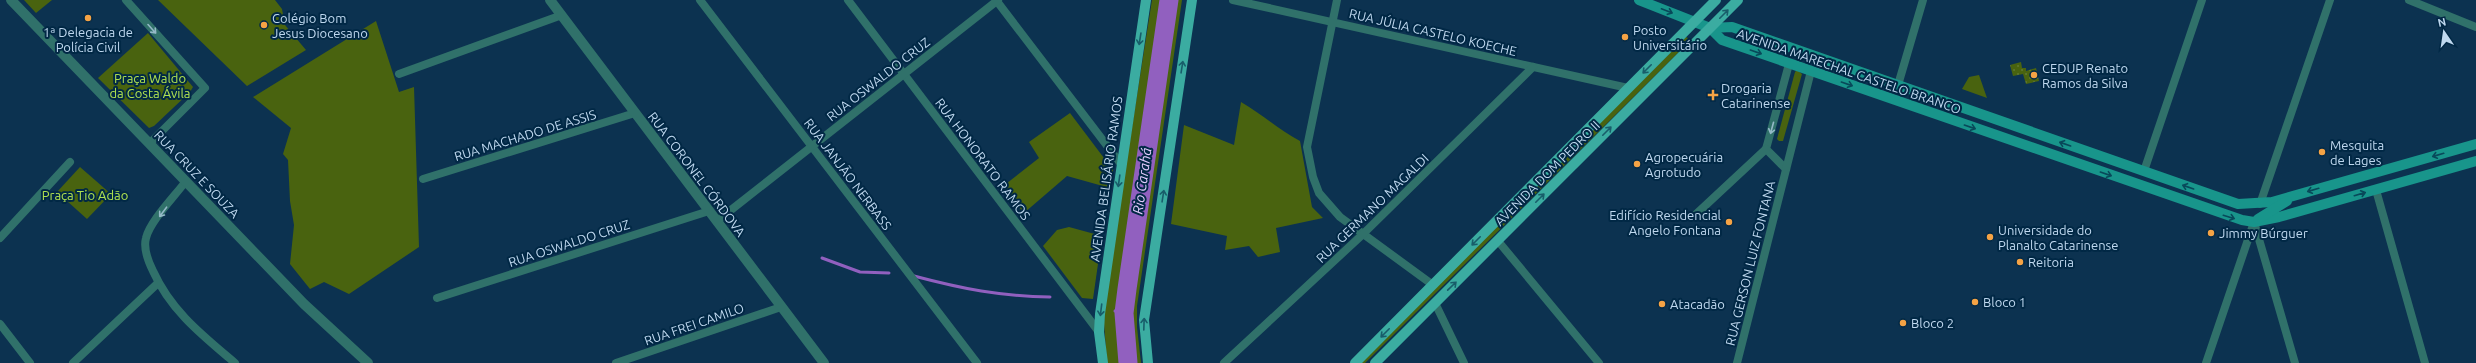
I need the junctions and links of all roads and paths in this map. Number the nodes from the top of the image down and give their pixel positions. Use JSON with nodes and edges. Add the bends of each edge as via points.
{"nodes":[{"id":1,"x":11,"y":0,"type":"edge"},
{"id":2,"x":126,"y":0,"type":"edge"},
{"id":3,"x":550,"y":0,"type":"edge"},
{"id":4,"x":700,"y":0,"type":"edge"},
{"id":5,"x":848,"y":0,"type":"edge"},
{"id":6,"x":997,"y":0,"type":"edge"},
{"id":7,"x":1146,"y":0,"type":"edge"},
{"id":8,"x":1192,"y":0,"type":"edge"},
{"id":9,"x":1233,"y":0,"type":"edge"},
{"id":10,"x":1337,"y":0,"type":"edge"},
{"id":11,"x":1639,"y":0,"type":"edge"},
{"id":12,"x":1716,"y":0,"type":"edge"},
{"id":13,"x":1738,"y":0,"type":"edge"},
{"id":14,"x":1923,"y":0,"type":"edge"},
{"id":15,"x":2202,"y":0,"type":"edge"},
{"id":16,"x":2330,"y":0,"type":"edge"},
{"id":17,"x":2409,"y":0,"type":"edge"},
{"id":18,"x":562,"y":16,"type":"junction"},
{"id":19,"x":1332,"y":22,"type":"junction"},
{"id":20,"x":1694,"y":22,"type":"junction"},
{"id":21,"x":2476,"y":27,"type":"edge"},
{"id":22,"x":1710,"y":28,"type":"junction"},
{"id":23,"x":1808,"y":54,"type":"junction"},
{"id":24,"x":1789,"y":64,"type":"junction"},
{"id":25,"x":1533,"y":67,"type":"junction"},
{"id":26,"x":1810,"y":71,"type":"junction"},
{"id":27,"x":399,"y":74,"type":"dead end"},
{"id":28,"x":904,"y":74,"type":"junction"},
{"id":29,"x":1898,"y":85,"type":"junction"},
{"id":30,"x":1628,"y":88,"type":"junction"},
{"id":31,"x":635,"y":113,"type":"junction"},
{"id":32,"x":150,"y":143,"type":"junction"},
{"id":33,"x":2476,"y":144,"type":"edge"},
{"id":34,"x":812,"y":146,"type":"junction"},
{"id":35,"x":1766,"y":149,"type":"junction"},
{"id":36,"x":2476,"y":161,"type":"edge"},
{"id":37,"x":70,"y":162,"type":"dead end"},
{"id":38,"x":1121,"y":164,"type":"junction"},
{"id":39,"x":1786,"y":169,"type":"junction"},
{"id":40,"x":2144,"y":171,"type":"junction"},
{"id":41,"x":423,"y":179,"type":"dead end"},
{"id":42,"x":186,"y":181,"type":"junction"},
{"id":43,"x":2376,"y":190,"type":"junction"},
{"id":44,"x":2298,"y":195,"type":"junction"},
{"id":45,"x":2260,"y":204,"type":"junction"},
{"id":46,"x":709,"y":211,"type":"junction"},
{"id":47,"x":1692,"y":217,"type":"dead end"},
{"id":48,"x":717,"y":221,"type":"junction"},
{"id":49,"x":2254,"y":222,"type":"junction"},
{"id":50,"x":1362,"y":235,"type":"junction"},
{"id":51,"x":0,"y":238,"type":"edge"},
{"id":52,"x":1498,"y":241,"type":"junction"},
{"id":53,"x":158,"y":283,"type":"junction"},
{"id":54,"x":1432,"y":285,"type":"junction"},
{"id":55,"x":437,"y":298,"type":"dead end"},
{"id":56,"x":1435,"y":303,"type":"junction"},
{"id":57,"x":781,"y":307,"type":"junction"},
{"id":58,"x":0,"y":324,"type":"edge"},
{"id":59,"x":1099,"y":332,"type":"junction"},
{"id":60,"x":30,"y":363,"type":"edge"},
{"id":61,"x":73,"y":363,"type":"edge"},
{"id":62,"x":235,"y":363,"type":"edge"},
{"id":63,"x":368,"y":363,"type":"edge"},
{"id":64,"x":616,"y":363,"type":"edge"},
{"id":65,"x":824,"y":363,"type":"edge"},
{"id":66,"x":977,"y":363,"type":"edge"},
{"id":67,"x":1103,"y":363,"type":"edge"},
{"id":68,"x":1148,"y":363,"type":"edge"},
{"id":69,"x":1224,"y":363,"type":"edge"},
{"id":70,"x":1355,"y":363,"type":"edge"},
{"id":71,"x":1375,"y":363,"type":"edge"},
{"id":72,"x":1464,"y":363,"type":"edge"},
{"id":73,"x":1599,"y":363,"type":"edge"},
{"id":74,"x":1737,"y":363,"type":"edge"},
{"id":75,"x":2206,"y":363,"type":"edge"},
{"id":76,"x":2295,"y":363,"type":"edge"},
{"id":77,"x":2425,"y":363,"type":"edge"}],
"edges":[{"from":1,"to":32,"type":"street","name":"RUA CRUZ E SOUZA"},
{"from":2,"to":32,"type":"street","one_way":true,"via":[[205,88]]},
{"from":3,"to":18,"type":"street","name":"RUA CORONEL CÓRDOVA"},
{"from":4,"to":34,"type":"street","name":"RUA JANJÃO NERBASS"},
{"from":5,"to":28,"type":"street","name":"RUA HONORATO RAMOS"},
{"from":6,"to":28,"type":"street","name":"RUA OSWALDO CRUZ"},
{"from":6,"to":38,"type":"street"},
{"from":7,"to":38,"type":"main road","name":"AVENIDA BELISÁRIO RAMOS","one_way":true},
{"from":68,"to":8,"type":"main road","one_way":true,"via":[[1144,320]]},
{"from":9,"to":19,"type":"street","name":"RUA JÚLIA CASTELO KOECHE"},
{"from":10,"to":19,"type":"street"},
{"from":11,"to":20,"type":"main road","one_way":true},
{"from":12,"to":20,"type":"main road","name":"AVENIDA DOM PEDRO II"},
{"from":22,"to":13,"type":"main road","name":"AVENIDA DOM PEDRO II","one_way":true},
{"from":14,"to":29,"type":"street"},
{"from":15,"to":40,"type":"street"},
{"from":16,"to":45,"type":"street"},
{"from":17,"to":21,"type":"street"},
{"from":18,"to":27,"type":"street"},
{"from":18,"to":31,"type":"street","name":"RUA CORONEL CÓRDOVA"},
{"from":19,"to":25,"type":"street","name":"RUA JÚLIA CASTELO KOECHE"},
{"from":19,"to":50,"type":"street","via":[[1309,134],[1308,161],[1319,193],[1328,206]]},
{"from":20,"to":22,"type":"main road"},
{"from":20,"to":30,"type":"main road","name":"AVENIDA DOM PEDRO II","one_way":true},
{"from":22,"to":23,"type":"main road","name":"AVENIDA MARECHAL CASTELO BRANCO","via":[[1732,27]]},
{"from":22,"to":24,"type":"main road","name":"AVENIDA MARECHAL CASTELO BRANCO","one_way":true,"via":[[1722,40]]},
{"from":52,"to":22,"type":"main road","name":"AVENIDA DOM PEDRO II","one_way":true},
{"from":23,"to":24,"type":"main road"},
{"from":23,"to":26,"type":"main road"},
{"from":23,"to":29,"type":"main road","name":"AVENIDA MARECHAL CASTELO BRANCO"},
{"from":24,"to":26,"type":"main road","name":"AVENIDA MARECHAL CASTELO BRANCO"},
{"from":24,"to":35,"type":"street","one_way":true},
{"from":25,"to":30,"type":"street","name":"RUA JÚLIA CASTELO KOECHE"},
{"from":25,"to":50,"type":"street","name":"RUA GERMANO MAGALDI"},
{"from":26,"to":39,"type":"street","name":"RUA GERSON LUIZ FONTANA"},
{"from":26,"to":49,"type":"main road","name":"AVENIDA MARECHAL CASTELO BRANCO","one_way":true,"via":[[2230,218]]},
{"from":28,"to":34,"type":"street","name":"RUA OSWALDO CRUZ"},
{"from":28,"to":59,"type":"street","name":"RUA HONORATO RAMOS"},
{"from":40,"to":29,"type":"main road","name":"AVENIDA MARECHAL CASTELO BRANCO","one_way":true},
{"from":30,"to":54,"type":"main road","name":"AVENIDA DOM PEDRO II","one_way":true},
{"from":31,"to":41,"type":"street","name":"RUA MACHADO DE ASSIS"},
{"from":31,"to":46,"type":"street","name":"RUA CORONEL CÓRDOVA"},
{"from":32,"to":42,"type":"street","name":"RUA CRUZ E SOUZA"},
{"from":33,"to":44,"type":"main road","name":"AVENIDA MARECHAL CASTELO BRANCO","one_way":true},
{"from":34,"to":48,"type":"street","name":"RUA OSWALDO CRUZ"},
{"from":34,"to":66,"type":"street","name":"RUA JANJÃO NERBASS"},
{"from":35,"to":39,"type":"street","name":"RUA GERSON LUIZ FONTANA"},
{"from":35,"to":47,"type":"street"},
{"from":36,"to":43,"type":"main road","name":"AVENIDA MARECHAL CASTELO BRANCO"},
{"from":37,"to":51,"type":"street"},
{"from":38,"to":59,"type":"main road","name":"AVENIDA BELISÁRIO RAMOS","one_way":true},
{"from":39,"to":74,"type":"street","name":"RUA GERSON LUIZ FONTANA"},
{"from":45,"to":40,"type":"main road","name":"AVENIDA MARECHAL CASTELO BRANCO","one_way":true,"via":[[2238,204]]},
{"from":42,"to":53,"type":"street","one_way":true,"via":[[150,228],[146,238],[145,249]]},
{"from":42,"to":63,"type":"street","name":"RUA CRUZ E SOUZA","via":[[304,304]]},
{"from":49,"to":43,"type":"main road","name":"AVENIDA MARECHAL CASTELO BRANCO","one_way":true},
{"from":43,"to":77,"type":"street"},
{"from":44,"to":45,"type":"main road","name":"AVENIDA MARECHAL CASTELO BRANCO"},
{"from":44,"to":49,"type":"main road"},
{"from":46,"to":48,"type":"street","name":"RUA CORONEL CÓRDOVA"},
{"from":46,"to":55,"type":"street","name":"RUA OSWALDO CRUZ"},
{"from":48,"to":57,"type":"street","name":"RUA CORONEL CÓRDOVA"},
{"from":49,"to":75,"type":"street"},
{"from":49,"to":76,"type":"street"},
{"from":50,"to":54,"type":"street"},
{"from":50,"to":69,"type":"street","name":"RUA GERMANO MAGALDI"},
{"from":56,"to":52,"type":"main road","name":"AVENIDA DOM PEDRO II","one_way":true},
{"from":52,"to":73,"type":"street"},
{"from":53,"to":61,"type":"street"},
{"from":53,"to":62,"type":"street","via":[[183,317]]},
{"from":54,"to":70,"type":"main road","name":"AVENIDA DOM PEDRO II","one_way":true},
{"from":56,"to":71,"type":"main road","name":"AVENIDA DOM PEDRO II"},
{"from":56,"to":72,"type":"street"},
{"from":57,"to":64,"type":"street","name":"RUA FREI CAMILO"},
{"from":57,"to":65,"type":"street","name":"RUA CORONEL CÓRDOVA"},
{"from":58,"to":60,"type":"street"},
{"from":59,"to":67,"type":"main road","name":"AVENIDA BELISÁRIO RAMOS"}]}
